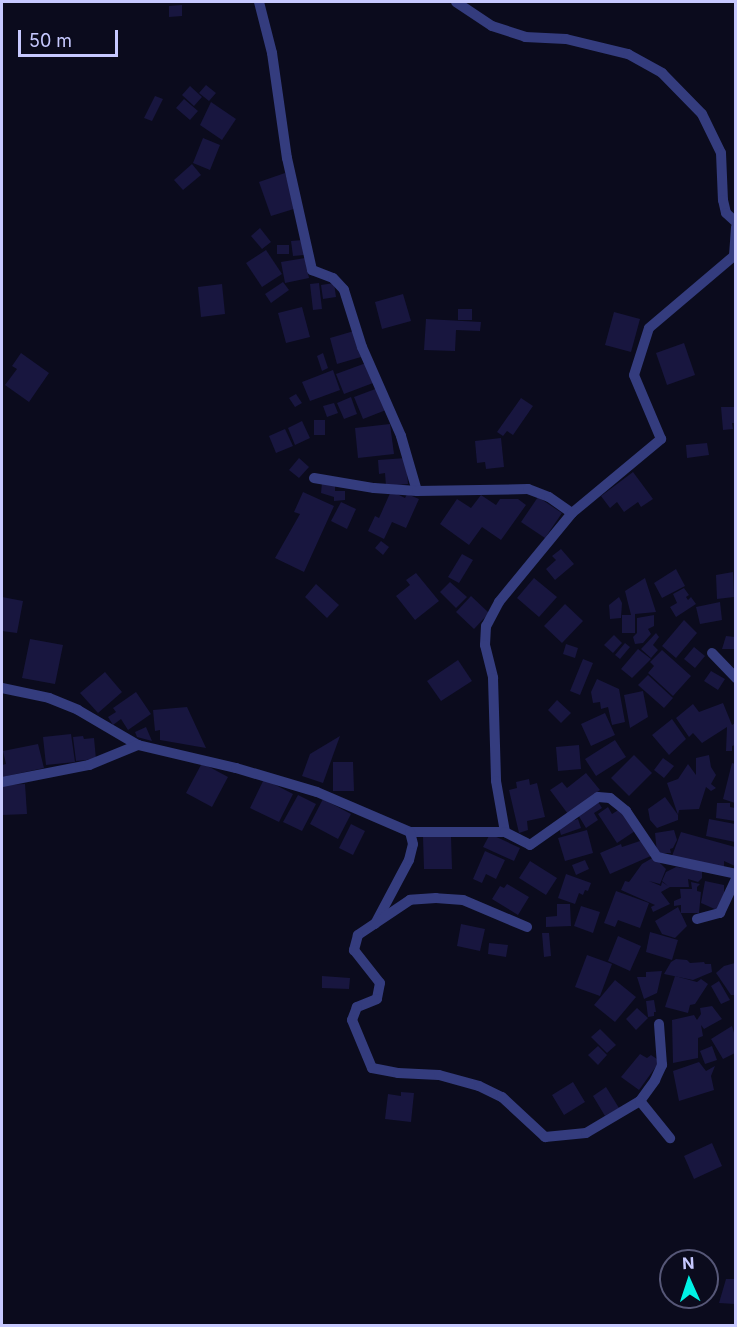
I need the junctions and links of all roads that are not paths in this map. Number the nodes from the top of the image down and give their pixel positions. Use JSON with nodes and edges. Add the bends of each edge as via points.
{"nodes":[{"id":1,"x":259,"y":2,"type":"edge"},
{"id":2,"x":456,"y":2,"type":"edge"},
{"id":3,"x":735,"y":222,"type":"edge"},
{"id":4,"x":735,"y":228,"type":"edge"},
{"id":5,"x":314,"y":478,"type":"dead end"},
{"id":6,"x":417,"y":491,"type":"junction"},
{"id":7,"x":572,"y":513,"type":"junction"},
{"id":8,"x":712,"y":653,"type":"dead end"},
{"id":9,"x":735,"y":678,"type":"edge"},
{"id":10,"x":2,"y":688,"type":"edge"},
{"id":11,"x":138,"y":745,"type":"junction"},
{"id":12,"x":2,"y":782,"type":"edge"},
{"id":13,"x":410,"y":832,"type":"junction"},
{"id":14,"x":505,"y":832,"type":"junction"},
{"id":15,"x":735,"y":874,"type":"edge"},
{"id":16,"x":735,"y":879,"type":"edge"},
{"id":17,"x":697,"y":919,"type":"dead end"},
{"id":18,"x":374,"y":925,"type":"junction"},
{"id":19,"x":527,"y":927,"type":"dead end"},
{"id":20,"x":659,"y":1024,"type":"dead end"},
{"id":21,"x":640,"y":1101,"type":"junction"},
{"id":22,"x":670,"y":1138,"type":"dead end"}],
"edges":[{"from":1,"to":6,"type":"street","via":[[312,270],[333,278],[344,290],[362,347],[401,436]]},
{"from":2,"to":3,"type":"street","via":[[503,30],[525,37],[566,39],[628,54],[662,73],[702,114],[721,153],[723,200],[726,213]]},
{"from":4,"to":7,"type":"street","via":[[734,256],[649,328],[634,375],[661,439]]},
{"from":5,"to":6,"type":"street"},
{"from":6,"to":7,"type":"street","via":[[528,489],[549,497]]},
{"from":7,"to":14,"type":"street","via":[[499,602],[486,626],[484,645],[493,678],[496,781]]},
{"from":8,"to":9,"type":"street"},
{"from":10,"to":11,"type":"street","via":[[49,698],[78,710]]},
{"from":11,"to":12,"type":"street","via":[[89,765]]},
{"from":11,"to":13,"type":"street","via":[[196,757],[317,792]]},
{"from":13,"to":14,"type":"street"},
{"from":13,"to":18,"type":"street","via":[[413,844],[409,860]]},
{"from":14,"to":15,"type":"street","via":[[530,845],[598,797],[610,798],[626,811],[657,857]]},
{"from":16,"to":17,"type":"street","via":[[720,913]]},
{"from":18,"to":19,"type":"street","via":[[410,900],[436,898],[463,900]]},
{"from":18,"to":21,"type":"street","via":[[358,935],[354,950],[380,983],[376,999],[357,1007],[352,1020],[372,1068],[439,1075],[479,1086],[502,1097],[545,1137],[586,1133]]},
{"from":20,"to":21,"type":"street","via":[[662,1065]]},
{"from":21,"to":22,"type":"street"}]}
